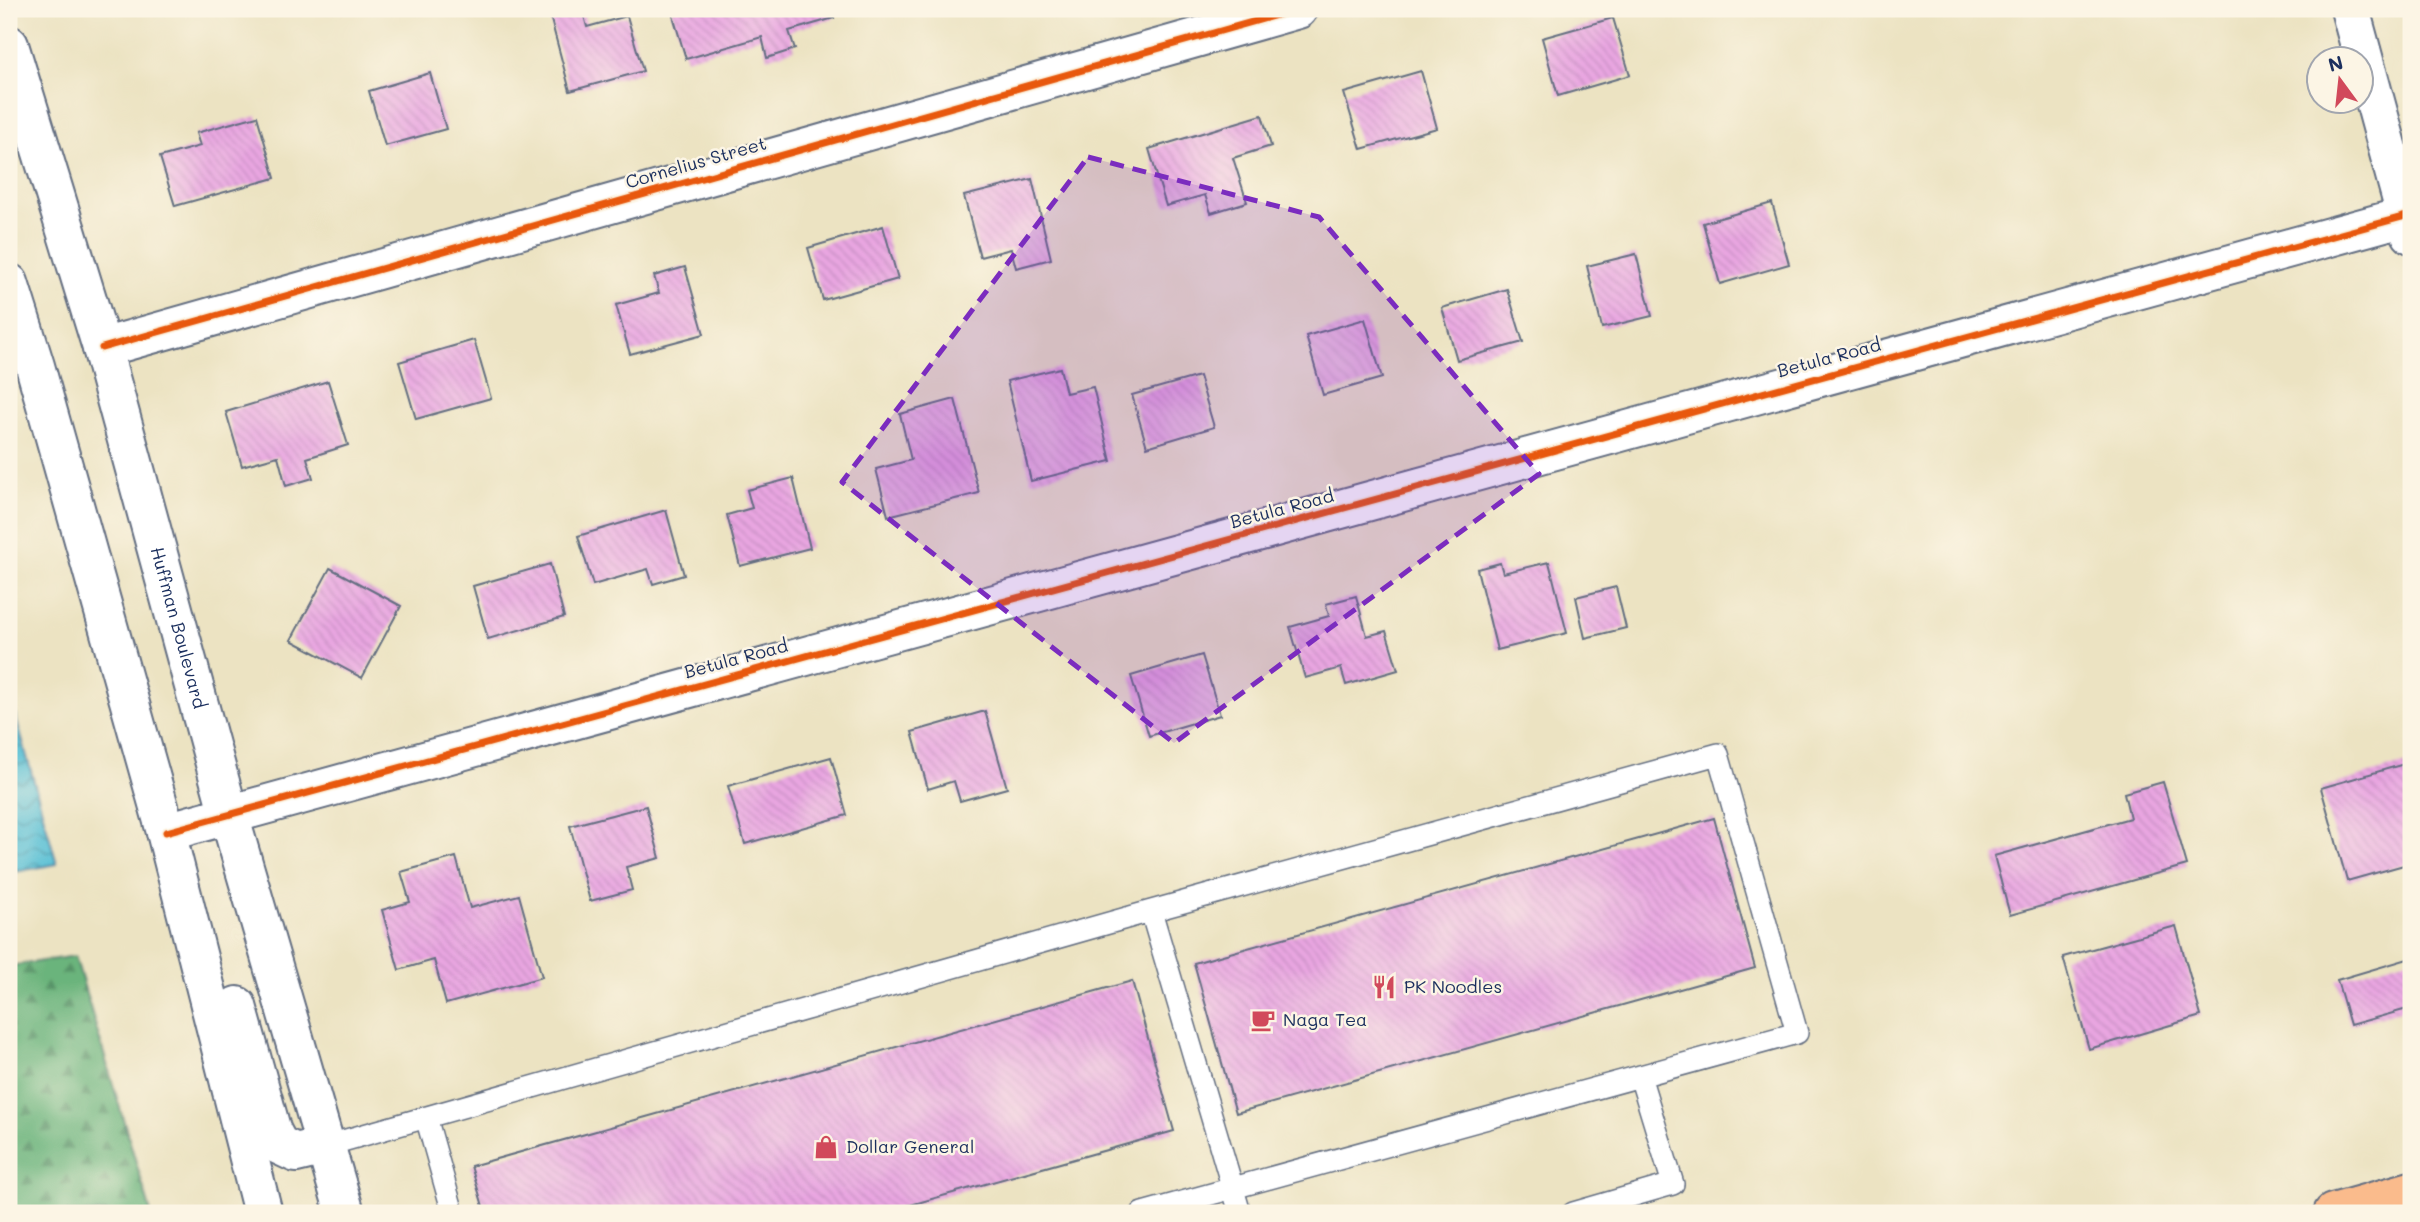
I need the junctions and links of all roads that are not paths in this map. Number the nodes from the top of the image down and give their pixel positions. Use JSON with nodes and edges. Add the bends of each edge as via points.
{"nodes":[{"id":1,"x":1298,"y":9,"type":"edge"},
{"id":2,"x":2350,"y":9,"type":"edge"},
{"id":3,"x":9,"y":45,"type":"edge"},
{"id":4,"x":2409,"y":225,"type":"edge"},
{"id":5,"x":9,"y":283,"type":"edge"},
{"id":6,"x":102,"y":348,"type":"junction"},
{"id":7,"x":229,"y":815,"type":"junction"},
{"id":8,"x":166,"y":832,"type":"junction"},
{"id":9,"x":1151,"y":911,"type":"junction"},
{"id":10,"x":197,"y":951,"type":"junction"},
{"id":11,"x":1640,"y":1076,"type":"junction"},
{"id":12,"x":426,"y":1117,"type":"junction"},
{"id":13,"x":325,"y":1146,"type":"junction"},
{"id":14,"x":1233,"y":1188,"type":"junction"},
{"id":15,"x":2411,"y":1191,"type":"edge"},
{"id":16,"x":263,"y":1213,"type":"edge"},
{"id":17,"x":345,"y":1213,"type":"edge"},
{"id":18,"x":453,"y":1213,"type":"edge"},
{"id":19,"x":1142,"y":1213,"type":"edge"},
{"id":20,"x":1240,"y":1213,"type":"edge"},
{"id":21,"x":1573,"y":1213,"type":"edge"},
{"id":22,"x":2333,"y":1213,"type":"edge"}],
"edges":[{"from":1,"to":6,"type":"street","name":"Cornelius Street"},
{"from":2,"to":4,"type":"street"},
{"from":3,"to":6,"type":"street","name":"Huffman Boulevard"},
{"from":4,"to":7,"type":"street","name":"Betula Road"},
{"from":5,"to":8,"type":"street"},
{"from":6,"to":7,"type":"street","name":"Huffman Boulevard"},
{"from":7,"to":8,"type":"street","name":"Betula Road"},
{"from":7,"to":13,"type":"street","name":"Huffman Boulevard"},
{"from":8,"to":10,"type":"street"},
{"from":9,"to":11,"type":"lane","via":[[1718,754],[1797,1033]]},
{"from":9,"to":12,"type":"lane"},
{"from":9,"to":14,"type":"lane"},
{"from":10,"to":13,"type":"street","via":[[234,993],[279,1145],[296,1153]]},
{"from":10,"to":16,"type":"street"},
{"from":11,"to":14,"type":"lane"},
{"from":11,"to":21,"type":"lane","via":[[1673,1184]]},
{"from":12,"to":13,"type":"lane"},
{"from":12,"to":18,"type":"lane"},
{"from":13,"to":17,"type":"street","name":"Huffman Boulevard"},
{"from":14,"to":19,"type":"lane"},
{"from":14,"to":20,"type":"lane"},
{"from":15,"to":22,"type":"highway"}]}
